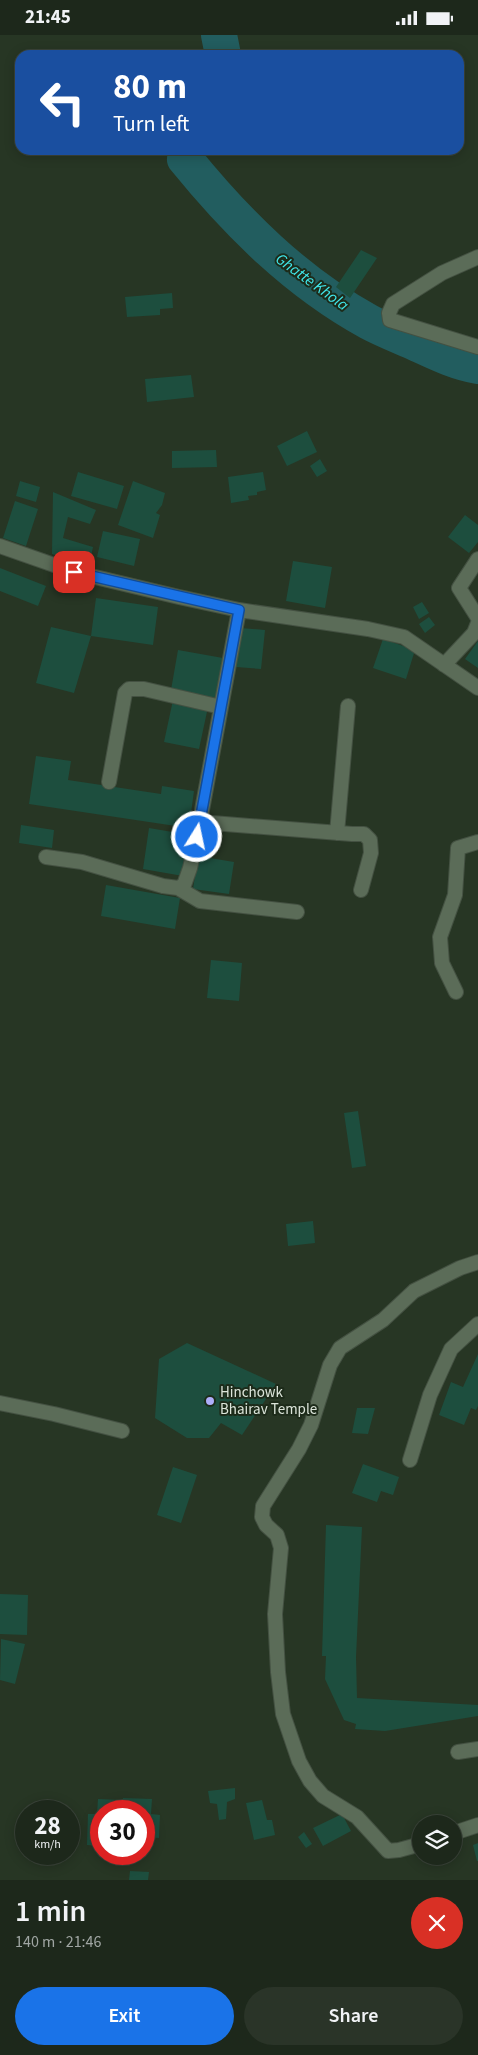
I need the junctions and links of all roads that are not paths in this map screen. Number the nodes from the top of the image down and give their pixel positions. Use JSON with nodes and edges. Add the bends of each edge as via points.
{"nodes":[{"id":1,"x":478,"y":257,"type":"edge"},
{"id":2,"x":478,"y":347,"type":"edge"},
{"id":3,"x":0,"y":546,"type":"edge"},
{"id":4,"x":478,"y":559,"type":"edge"},
{"id":5,"x":239,"y":610,"type":"junction"},
{"id":6,"x":478,"y":618,"type":"edge"},
{"id":7,"x":478,"y":623,"type":"edge"},
{"id":8,"x":444,"y":665,"type":"junction"},
{"id":9,"x":478,"y":688,"type":"edge"},
{"id":10,"x":348,"y":706,"type":"dead end"},
{"id":11,"x":221,"y":707,"type":"junction"},
{"id":12,"x":109,"y":782,"type":"dead end"},
{"id":13,"x":200,"y":822,"type":"junction"},
{"id":14,"x":337,"y":833,"type":"junction"},
{"id":15,"x":478,"y":841,"type":"edge"},
{"id":16,"x":46,"y":857,"type":"dead end"},
{"id":17,"x":178,"y":888,"type":"junction"},
{"id":18,"x":360,"y":890,"type":"dead end"},
{"id":19,"x":297,"y":913,"type":"dead end"},
{"id":20,"x":456,"y":992,"type":"dead end"},
{"id":21,"x":478,"y":1262,"type":"edge"},
{"id":22,"x":478,"y":1324,"type":"edge"},
{"id":23,"x":0,"y":1403,"type":"edge"},
{"id":24,"x":122,"y":1431,"type":"dead end"},
{"id":25,"x":410,"y":1460,"type":"dead end"},
{"id":26,"x":478,"y":1749,"type":"edge"},
{"id":27,"x":458,"y":1752,"type":"dead end"},
{"id":28,"x":478,"y":1825,"type":"edge"},
{"id":29,"x":462,"y":1830,"type":"edge"},
{"id":30,"x":412,"y":1847,"type":"edge"}],
"edges":[{"from":1,"to":2,"type":"street","via":[[442,273],[393,304],[389,313],[390,320]]},
{"from":3,"to":5,"type":"street","via":[[74,572]]},
{"from":4,"to":6,"type":"street","via":[[459,587]]},
{"from":5,"to":8,"type":"street","via":[[404,637]]},
{"from":5,"to":11,"type":"street"},
{"from":7,"to":8,"type":"street","via":[[474,633]]},
{"from":8,"to":9,"type":"street"},
{"from":10,"to":14,"type":"street"},
{"from":11,"to":12,"type":"street","via":[[144,689],[129,689],[125,693]]},
{"from":11,"to":13,"type":"street"},
{"from":13,"to":14,"type":"street"},
{"from":13,"to":17,"type":"street","via":[[190,868],[184,885]]},
{"from":14,"to":18,"type":"street","via":[[364,834],[370,840],[371,853]]},
{"from":15,"to":20,"type":"street","via":[[458,849],[455,895],[440,937],[442,963]]},
{"from":16,"to":17,"type":"street"},
{"from":17,"to":19,"type":"street","via":[[200,901]]},
{"from":21,"to":30,"type":"street","via":[[414,1291],[383,1320],[340,1348],[330,1365],[311,1425],[263,1506],[262,1517],[277,1535],[281,1548],[275,1614],[278,1672],[283,1714],[299,1761],[323,1796],[357,1817],[388,1851]]},
{"from":22,"to":25,"type":"street","via":[[450,1349],[430,1395]]},
{"from":23,"to":24,"type":"street"},
{"from":26,"to":27,"type":"street"},
{"from":28,"to":29,"type":"street"}]}
